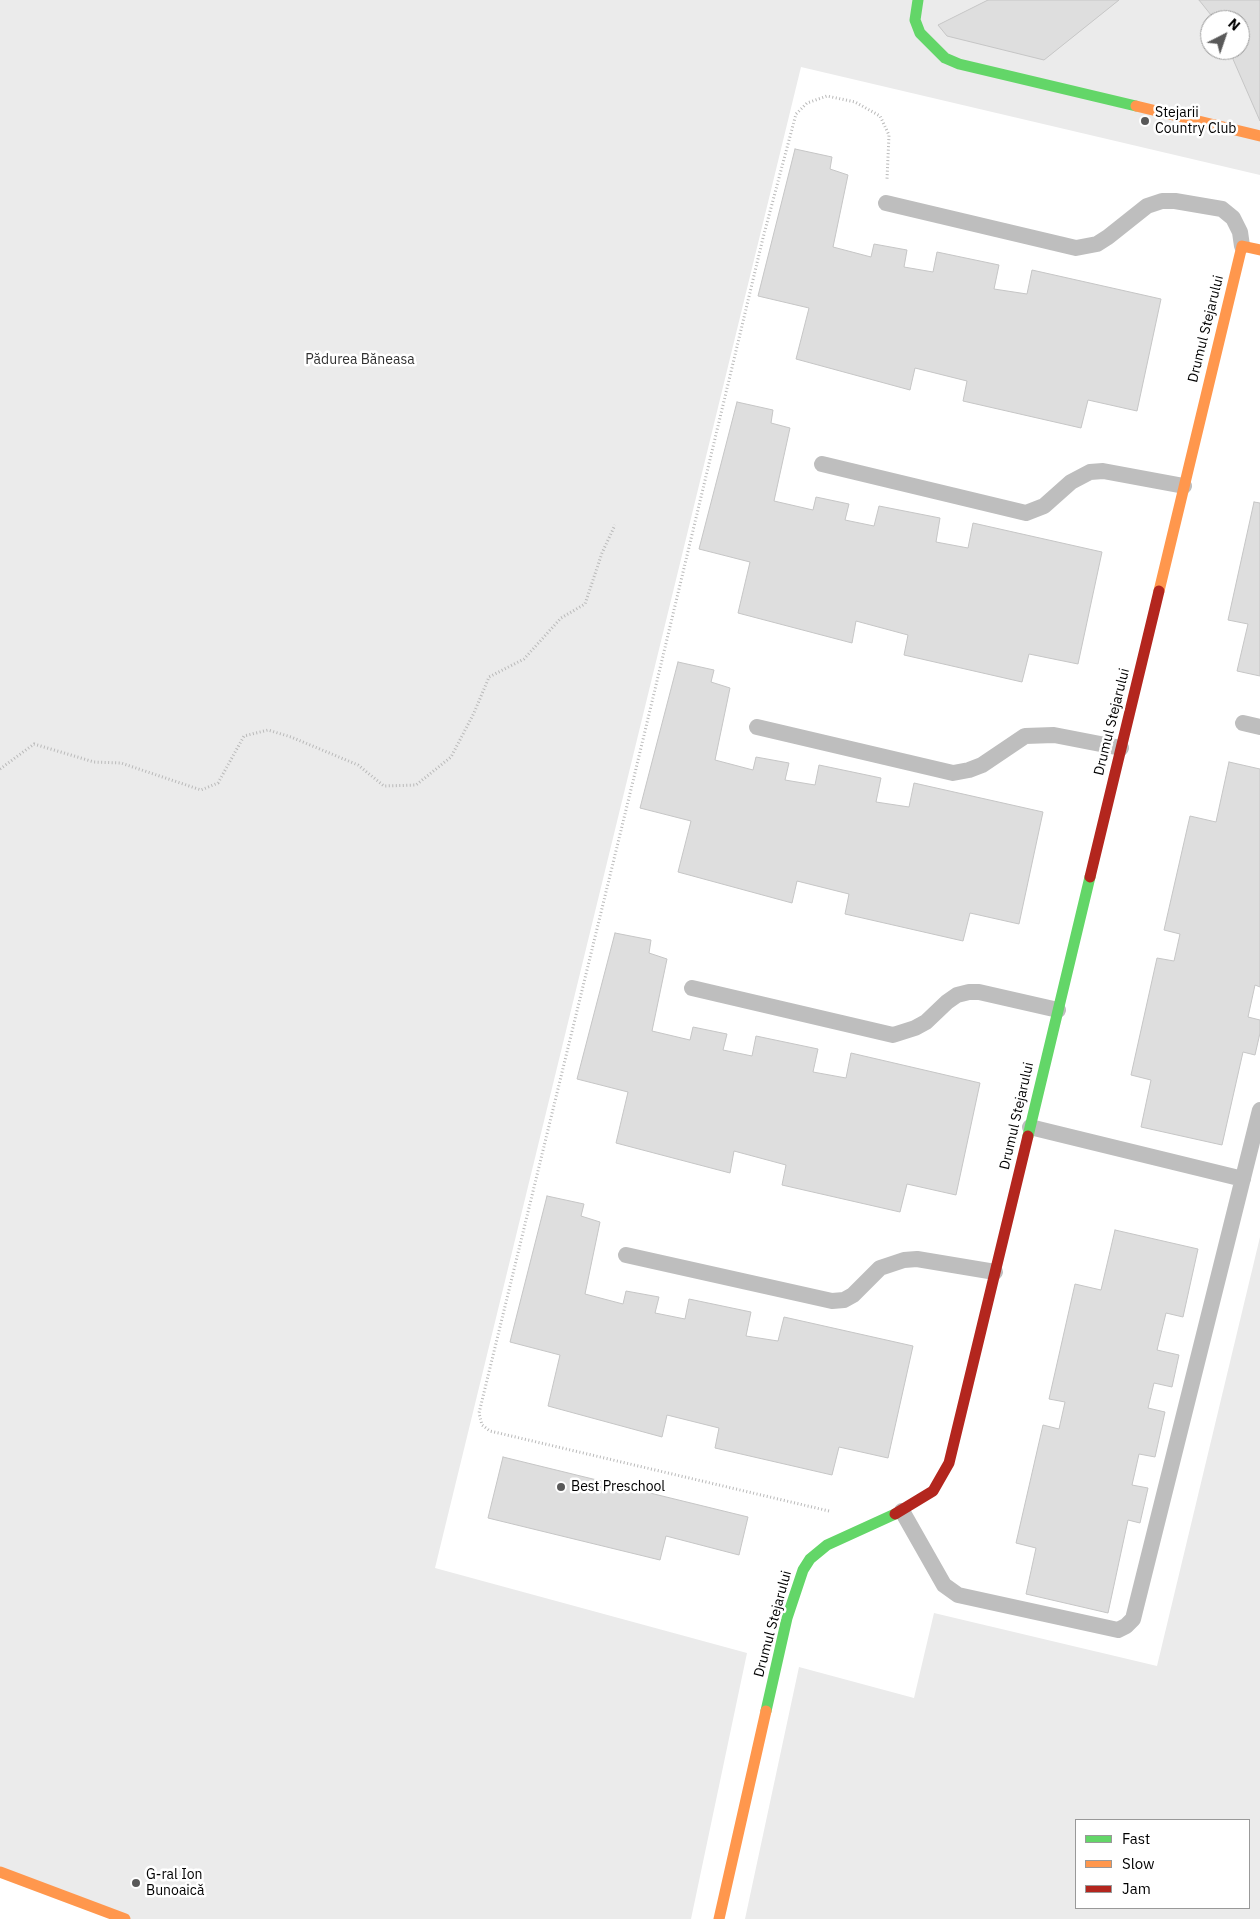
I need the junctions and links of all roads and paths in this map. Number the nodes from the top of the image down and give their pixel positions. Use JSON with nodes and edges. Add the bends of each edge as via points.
{"nodes":[{"id":1,"x":918,"y":0,"type":"edge"},
{"id":2,"x":1260,"y":136,"type":"edge"},
{"id":3,"x":886,"y":203,"type":"joint"},
{"id":4,"x":1242,"y":246,"type":"junction"},
{"id":5,"x":1260,"y":250,"type":"edge"},
{"id":6,"x":822,"y":464,"type":"dead end"},
{"id":7,"x":1184,"y":486,"type":"junction"},
{"id":8,"x":616,"y":525,"type":"dead end"},
{"id":9,"x":1243,"y":723,"type":"dead end"},
{"id":10,"x":757,"y":727,"type":"dead end"},
{"id":11,"x":1260,"y":727,"type":"edge"},
{"id":12,"x":1121,"y":748,"type":"junction"},
{"id":13,"x":0,"y":769,"type":"edge"},
{"id":14,"x":692,"y":988,"type":"dead end"},
{"id":15,"x":1058,"y":1010,"type":"junction"},
{"id":16,"x":1260,"y":1110,"type":"edge"},
{"id":17,"x":1030,"y":1127,"type":"junction"},
{"id":18,"x":1243,"y":1179,"type":"junction"},
{"id":19,"x":626,"y":1255,"type":"dead end"},
{"id":20,"x":995,"y":1272,"type":"junction"},
{"id":21,"x":902,"y":1511,"type":"junction"},
{"id":22,"x":837,"y":1513,"type":"dead end"},
{"id":23,"x":0,"y":1872,"type":"edge"},
{"id":24,"x":125,"y":1919,"type":"edge"},
{"id":25,"x":719,"y":1919,"type":"edge"}],
"edges":[{"from":1,"to":2,"type":"street","via":[[915,20],[920,33],[945,58],[959,64]]},
{"from":3,"to":4,"type":"lane","via":[[1076,248],[1103,241],[1147,206],[1175,200],[1222,209],[1233,218]]},
{"from":3,"to":22,"type":"path","via":[[888,135],[880,116],[855,102],[827,96],[807,103],[796,114],[763,238],[479,1413],[482,1425],[490,1431]]},
{"from":4,"to":5,"type":"street"},
{"from":4,"to":7,"type":"street","name":"Drumul Stejarului"},
{"from":6,"to":7,"type":"lane","via":[[1026,513],[1044,506],[1071,482],[1090,472],[1103,471]]},
{"from":7,"to":12,"type":"street","name":"Drumul Stejarului"},
{"from":8,"to":13,"type":"path","via":[[602,553],[585,604],[561,618],[524,659],[489,677],[451,757],[416,785],[384,786],[358,765],[268,730],[244,736],[218,783],[201,790],[121,763],[94,762],[34,744]]},
{"from":9,"to":11,"type":"lane"},
{"from":10,"to":12,"type":"lane","via":[[953,773],[982,764],[1026,736],[1054,735]]},
{"from":12,"to":15,"type":"street","name":"Drumul Stejarului"},
{"from":14,"to":15,"type":"lane","via":[[893,1035],[926,1022],[957,995],[969,992]]},
{"from":15,"to":17,"type":"street","name":"Drumul Stejarului"},
{"from":16,"to":18,"type":"lane"},
{"from":17,"to":18,"type":"lane"},
{"from":17,"to":20,"type":"street","name":"Drumul Stejarului"},
{"from":18,"to":21,"type":"lane","via":[[1132,1619],[1126,1626],[1118,1630],[958,1595],[944,1585]]},
{"from":19,"to":20,"type":"lane","via":[[832,1301],[853,1295],[880,1268],[904,1260],[917,1259]]},
{"from":20,"to":21,"type":"street","name":"Drumul Stejarului","via":[[949,1463],[933,1490]]},
{"from":21,"to":25,"type":"street","name":"Drumul Stejarului","via":[[827,1545],[810,1559],[803,1570],[787,1618]]},
{"from":23,"to":24,"type":"street"}]}
